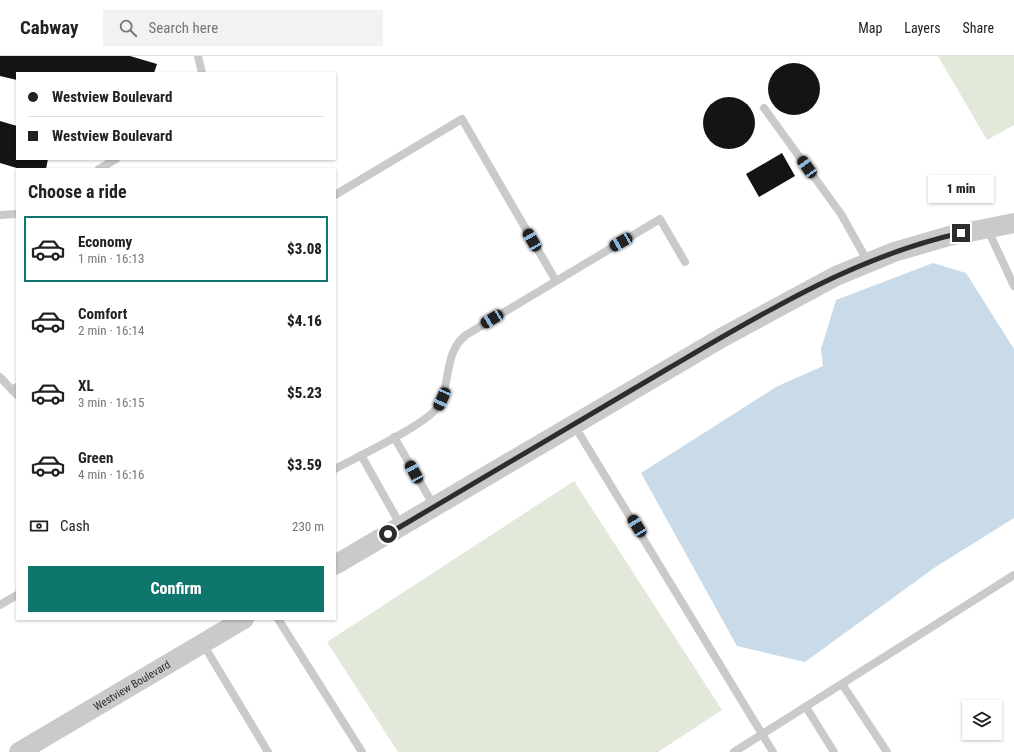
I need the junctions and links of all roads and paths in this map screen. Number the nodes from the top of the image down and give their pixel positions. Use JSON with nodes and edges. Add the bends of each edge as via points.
{"nodes":[{"id":1,"x":198,"y":56,"type":"edge"},
{"id":2,"x":202,"y":72,"type":"edge"},
{"id":3,"x":764,"y":108,"type":"dead end"},
{"id":4,"x":114,"y":160,"type":"edge"},
{"id":5,"x":101,"y":168,"type":"edge"},
{"id":6,"x":336,"y":194,"type":"edge"},
{"id":7,"x":16,"y":214,"type":"edge"},
{"id":8,"x":0,"y":215,"type":"edge"},
{"id":9,"x":1014,"y":223,"type":"edge"},
{"id":10,"x":986,"y":228,"type":"junction"},
{"id":11,"x":685,"y":262,"type":"dead end"},
{"id":12,"x":868,"y":263,"type":"junction"},
{"id":13,"x":556,"y":281,"type":"junction"},
{"id":14,"x":1014,"y":286,"type":"edge"},
{"id":15,"x":0,"y":377,"type":"edge"},
{"id":16,"x":15,"y":391,"type":"edge"},
{"id":17,"x":574,"y":425,"type":"junction"},
{"id":18,"x":394,"y":437,"type":"junction"},
{"id":19,"x":360,"y":455,"type":"junction"},
{"id":20,"x":336,"y":468,"type":"edge"},
{"id":21,"x":434,"y":507,"type":"junction"},
{"id":22,"x":401,"y":526,"type":"junction"},
{"id":23,"x":336,"y":564,"type":"edge"},
{"id":24,"x":1014,"y":575,"type":"edge"},
{"id":25,"x":16,"y":596,"type":"edge"},
{"id":26,"x":0,"y":605,"type":"edge"},
{"id":27,"x":242,"y":620,"type":"edge"},
{"id":28,"x":279,"y":620,"type":"edge"},
{"id":29,"x":202,"y":644,"type":"junction"},
{"id":30,"x":842,"y":684,"type":"junction"},
{"id":31,"x":806,"y":707,"type":"junction"},
{"id":32,"x":762,"y":734,"type":"junction"},
{"id":33,"x":19,"y":752,"type":"edge"},
{"id":34,"x":268,"y":752,"type":"edge"},
{"id":35,"x":362,"y":752,"type":"edge"},
{"id":36,"x":734,"y":752,"type":"edge"},
{"id":37,"x":773,"y":752,"type":"edge"},
{"id":38,"x":834,"y":752,"type":"edge"},
{"id":39,"x":887,"y":752,"type":"edge"}],
"edges":[{"from":1,"to":2,"type":"lane"},
{"from":3,"to":12,"type":"lane","via":[[841,214]]},
{"from":4,"to":5,"type":"lane"},
{"from":6,"to":13,"type":"lane","via":[[462,119]]},
{"from":7,"to":8,"type":"lane"},
{"from":9,"to":10,"type":"street"},
{"from":10,"to":12,"type":"street","via":[[894,252]]},
{"from":10,"to":14,"type":"lane"},
{"from":11,"to":13,"type":"lane","via":[[660,219]]},
{"from":12,"to":17,"type":"street","via":[[836,276],[723,337]]},
{"from":13,"to":18,"type":"lane","via":[[461,339],[452,352],[445,390],[439,406],[425,420]]},
{"from":15,"to":16,"type":"lane"},
{"from":17,"to":21,"type":"street"},
{"from":17,"to":32,"type":"lane"},
{"from":18,"to":19,"type":"lane"},
{"from":18,"to":21,"type":"lane"},
{"from":19,"to":20,"type":"lane"},
{"from":19,"to":22,"type":"lane"},
{"from":21,"to":22,"type":"street"},
{"from":22,"to":23,"type":"street"},
{"from":24,"to":30,"type":"lane"},
{"from":25,"to":26,"type":"lane"},
{"from":27,"to":29,"type":"street","name":"Westview Boulevard"},
{"from":28,"to":35,"type":"lane"},
{"from":29,"to":33,"type":"street","name":"Westview Boulevard"},
{"from":29,"to":34,"type":"lane"},
{"from":30,"to":31,"type":"lane"},
{"from":30,"to":39,"type":"lane"},
{"from":31,"to":32,"type":"lane"},
{"from":31,"to":38,"type":"lane"},
{"from":32,"to":36,"type":"lane"},
{"from":32,"to":37,"type":"lane"}]}
